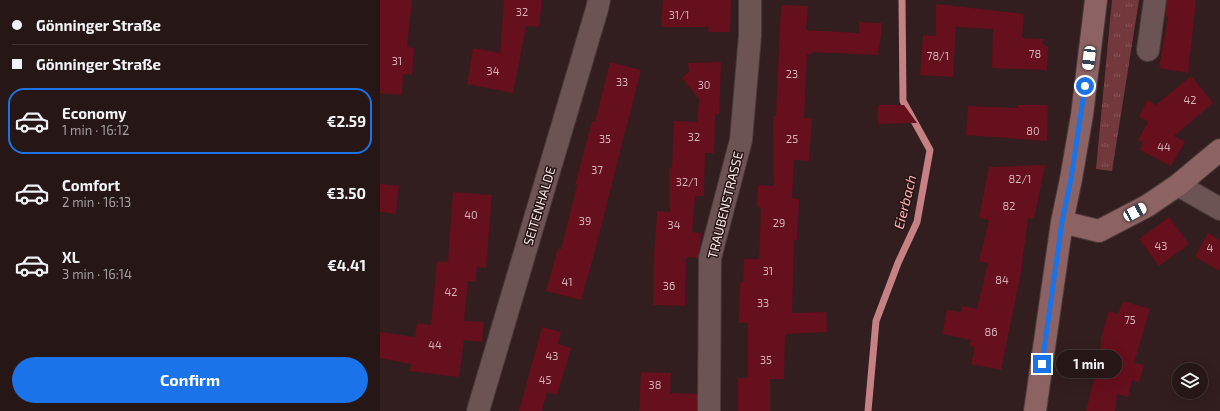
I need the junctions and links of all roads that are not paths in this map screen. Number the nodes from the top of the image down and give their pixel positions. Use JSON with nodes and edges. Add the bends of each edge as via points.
{"nodes":[{"id":1,"x":599,"y":0,"type":"edge"},
{"id":2,"x":750,"y":0,"type":"edge"},
{"id":3,"x":1096,"y":0,"type":"edge"},
{"id":4,"x":1155,"y":0,"type":"edge"},
{"id":5,"x":1148,"y":50,"type":"dead end"},
{"id":6,"x":1220,"y":150,"type":"edge"},
{"id":7,"x":1178,"y":185,"type":"junction"},
{"id":8,"x":1220,"y":209,"type":"edge"},
{"id":9,"x":1062,"y":222,"type":"junction"},
{"id":10,"x":478,"y":411,"type":"edge"},
{"id":11,"x":709,"y":411,"type":"edge"},
{"id":12,"x":1035,"y":411,"type":"edge"}],
"edges":[{"from":1,"to":10,"type":"street","name":"SEITENHALDE"},
{"from":2,"to":11,"type":"street","name":"TRAUBENSTRASSE","via":[[750,36],[740,140],[710,258]]},
{"from":3,"to":9,"type":"main road","via":[[1082,115]]},
{"from":4,"to":5,"type":"street"},
{"from":6,"to":7,"type":"main road"},
{"from":7,"to":8,"type":"street"},
{"from":7,"to":9,"type":"main road","via":[[1147,206],[1099,231]]},
{"from":9,"to":12,"type":"main road"}]}
